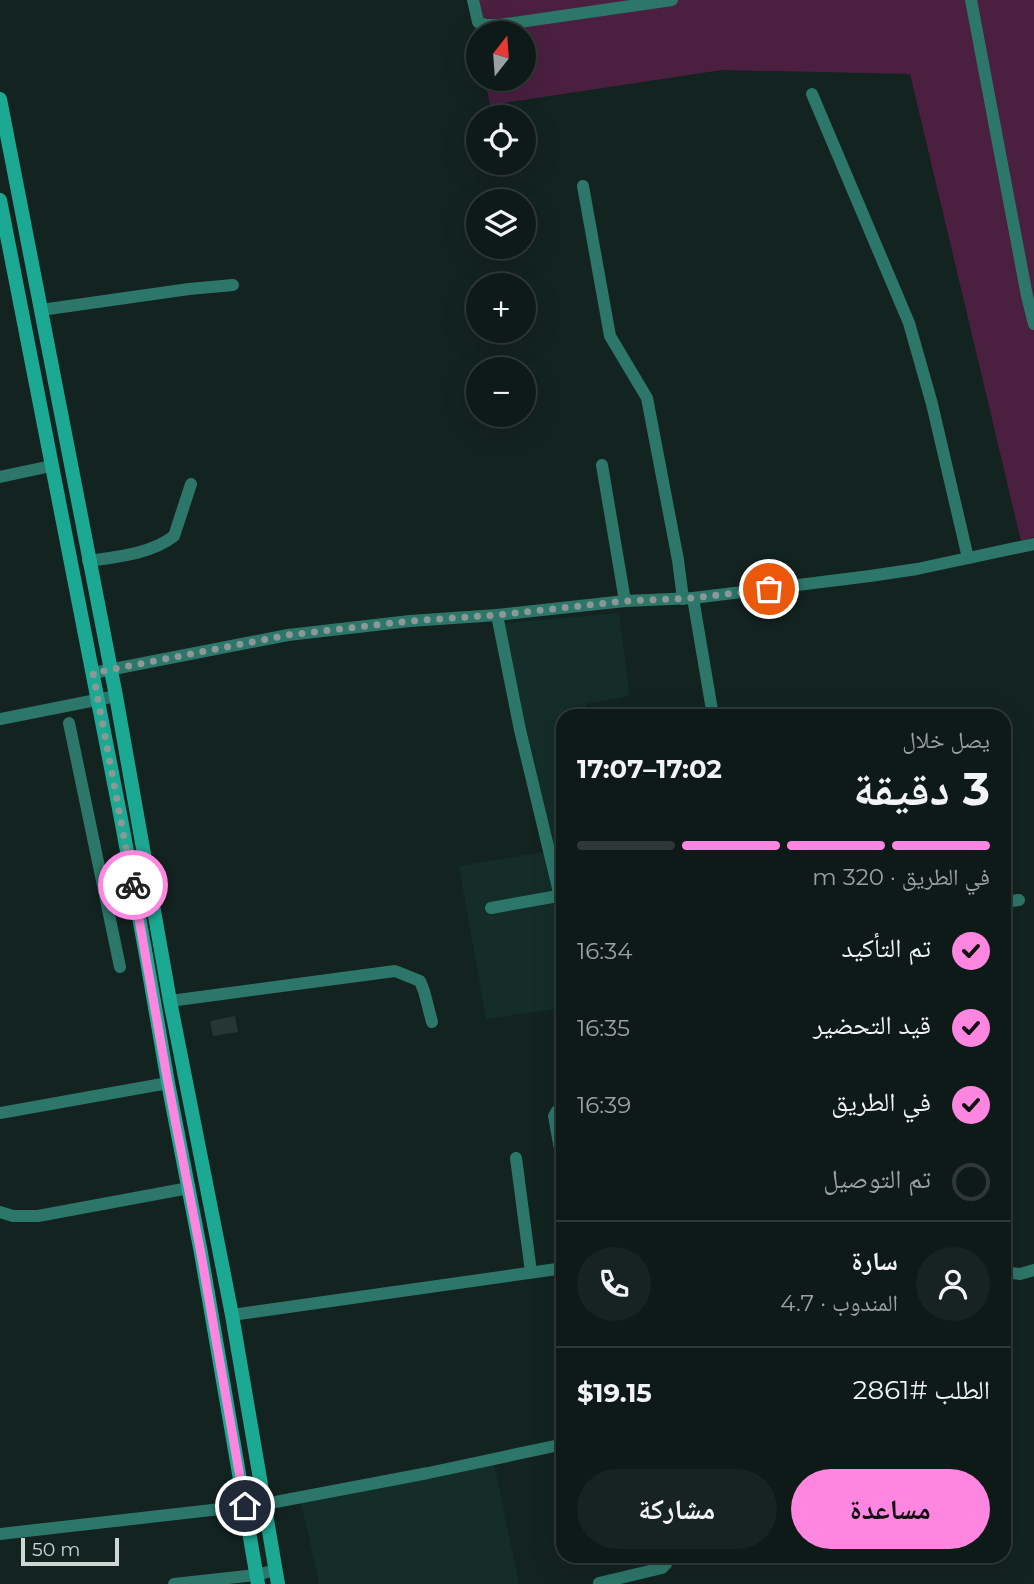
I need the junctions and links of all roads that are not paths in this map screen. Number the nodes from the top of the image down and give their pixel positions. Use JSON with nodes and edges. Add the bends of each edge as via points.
{"nodes":[{"id":1,"x":473,"y":0,"type":"edge"},
{"id":2,"x":672,"y":0,"type":"edge"},
{"id":3,"x":971,"y":0,"type":"edge"},
{"id":4,"x":812,"y":94,"type":"dead end"},
{"id":5,"x":0,"y":99,"type":"edge"},
{"id":6,"x":583,"y":186,"type":"dead end"},
{"id":7,"x":0,"y":200,"type":"edge"},
{"id":8,"x":233,"y":285,"type":"dead end"},
{"id":9,"x":41,"y":310,"type":"junction"},
{"id":10,"x":1034,"y":324,"type":"edge"},
{"id":11,"x":602,"y":465,"type":"dead end"},
{"id":12,"x":51,"y":466,"type":"junction"},
{"id":13,"x":0,"y":477,"type":"edge"},
{"id":14,"x":191,"y":484,"type":"dead end"},
{"id":15,"x":1034,"y":544,"type":"edge"},
{"id":16,"x":968,"y":558,"type":"junction"},
{"id":17,"x":88,"y":561,"type":"junction"},
{"id":18,"x":688,"y":598,"type":"junction"},
{"id":19,"x":625,"y":601,"type":"junction"},
{"id":20,"x":497,"y":615,"type":"junction"},
{"id":21,"x":109,"y":669,"type":"junction"},
{"id":22,"x":93,"y":673,"type":"junction"},
{"id":23,"x":116,"y":696,"type":"junction"},
{"id":24,"x":99,"y":699,"type":"junction"},
{"id":25,"x":712,"y":709,"type":"edge"},
{"id":26,"x":0,"y":719,"type":"edge"},
{"id":27,"x":69,"y":723,"type":"dead end"},
{"id":28,"x":556,"y":887,"type":"edge"},
{"id":29,"x":556,"y":896,"type":"edge"},
{"id":30,"x":1019,"y":900,"type":"dead end"},
{"id":31,"x":1011,"y":901,"type":"edge"},
{"id":32,"x":491,"y":908,"type":"dead end"},
{"id":33,"x":120,"y":967,"type":"dead end"},
{"id":34,"x":170,"y":1001,"type":"junction"},
{"id":35,"x":432,"y":1021,"type":"dead end"},
{"id":36,"x":168,"y":1083,"type":"junction"},
{"id":37,"x":0,"y":1112,"type":"edge"},
{"id":38,"x":516,"y":1158,"type":"dead end"},
{"id":39,"x":189,"y":1188,"type":"junction"},
{"id":40,"x":0,"y":1212,"type":"edge"},
{"id":41,"x":556,"y":1269,"type":"edge"},
{"id":42,"x":1034,"y":1270,"type":"edge"},
{"id":43,"x":531,"y":1272,"type":"junction"},
{"id":44,"x":1011,"y":1274,"type":"edge"},
{"id":45,"x":232,"y":1315,"type":"junction"},
{"id":46,"x":556,"y":1446,"type":"edge"},
{"id":47,"x":265,"y":1504,"type":"junction"},
{"id":48,"x":245,"y":1506,"type":"junction"},
{"id":49,"x":0,"y":1534,"type":"edge"},
{"id":50,"x":666,"y":1563,"type":"edge"},
{"id":51,"x":277,"y":1577,"type":"edge"},
{"id":52,"x":257,"y":1579,"type":"edge"},
{"id":53,"x":598,"y":1583,"type":"edge"},
{"id":54,"x":174,"y":1584,"type":"edge"}],
"edges":[{"from":1,"to":2,"type":"street","via":[[478,22],[486,25]]},
{"from":3,"to":10,"type":"street"},
{"from":4,"to":16,"type":"street","via":[[909,323]]},
{"from":5,"to":9,"type":"main road"},
{"from":6,"to":18,"type":"street","via":[[610,336],[647,398]]},
{"from":7,"to":12,"type":"main road"},
{"from":8,"to":9,"type":"street"},
{"from":9,"to":17,"type":"main road"},
{"from":11,"to":19,"type":"street"},
{"from":12,"to":13,"type":"street"},
{"from":12,"to":22,"type":"main road"},
{"from":14,"to":17,"type":"street","via":[[169,540],[118,557]]},
{"from":15,"to":16,"type":"street"},
{"from":16,"to":18,"type":"street","via":[[870,576]]},
{"from":17,"to":21,"type":"main road"},
{"from":18,"to":19,"type":"street"},
{"from":18,"to":25,"type":"street"},
{"from":19,"to":20,"type":"street"},
{"from":20,"to":21,"type":"street","via":[[288,635]]},
{"from":20,"to":28,"type":"street"},
{"from":21,"to":22,"type":"street"},
{"from":21,"to":23,"type":"main road"},
{"from":22,"to":24,"type":"main road"},
{"from":23,"to":24,"type":"street"},
{"from":23,"to":34,"type":"main road"},
{"from":24,"to":26,"type":"street"},
{"from":24,"to":36,"type":"main road"},
{"from":27,"to":33,"type":"street"},
{"from":29,"to":32,"type":"street"},
{"from":30,"to":31,"type":"street"},
{"from":34,"to":35,"type":"street","via":[[395,971],[420,981]]},
{"from":34,"to":45,"type":"main road"},
{"from":36,"to":37,"type":"street"},
{"from":36,"to":39,"type":"main road"},
{"from":38,"to":43,"type":"street"},
{"from":39,"to":40,"type":"street","via":[[38,1216]]},
{"from":39,"to":48,"type":"main road"},
{"from":41,"to":43,"type":"street"},
{"from":42,"to":44,"type":"street"},
{"from":43,"to":45,"type":"street"},
{"from":45,"to":47,"type":"main road"},
{"from":46,"to":47,"type":"street"},
{"from":47,"to":48,"type":"street"},
{"from":47,"to":51,"type":"main road"},
{"from":48,"to":49,"type":"street"},
{"from":48,"to":52,"type":"main road"},
{"from":50,"to":53,"type":"street","via":[[662,1568]]},
{"from":51,"to":52,"type":"street"},
{"from":52,"to":54,"type":"street"}]}
